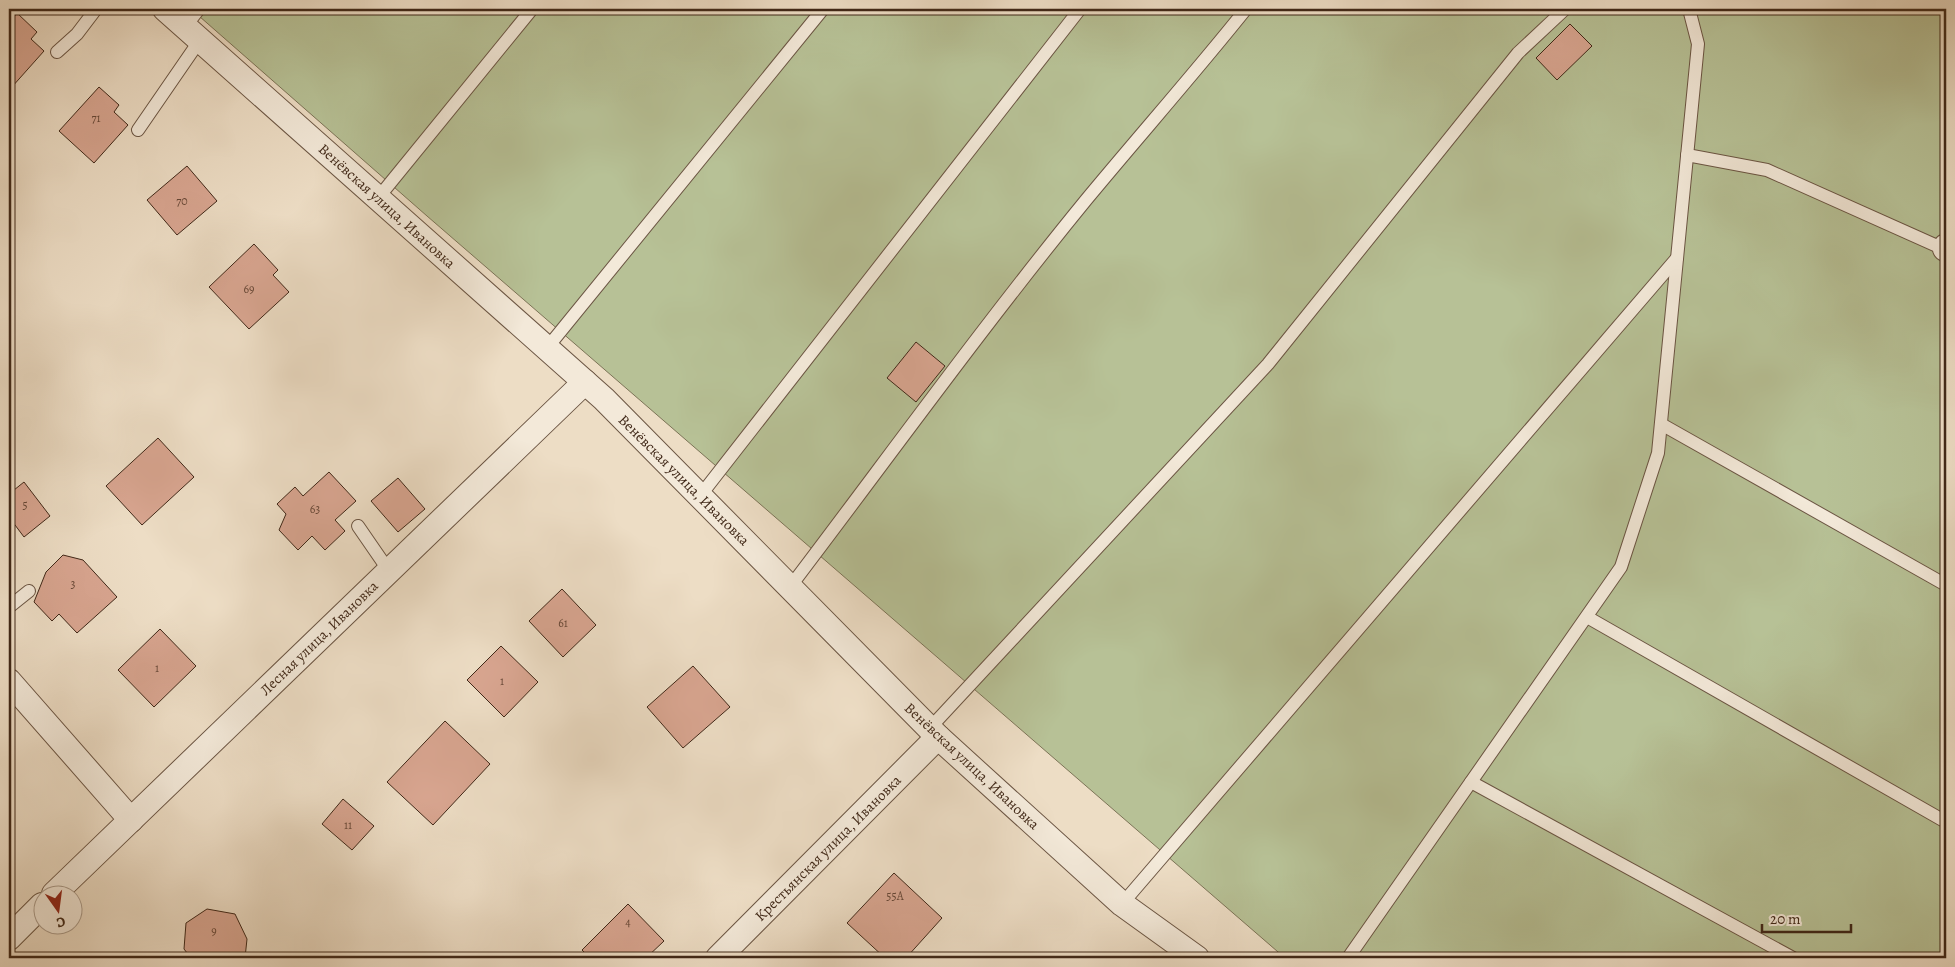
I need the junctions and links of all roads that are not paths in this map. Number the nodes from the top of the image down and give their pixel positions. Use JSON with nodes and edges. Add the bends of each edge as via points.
{"nodes":[{"id":1,"x":96,"y":9,"type":"edge"},
{"id":2,"x":165,"y":9,"type":"edge"},
{"id":3,"x":532,"y":9,"type":"edge"},
{"id":4,"x":823,"y":9,"type":"edge"},
{"id":5,"x":1080,"y":9,"type":"edge"},
{"id":6,"x":1246,"y":9,"type":"edge"},
{"id":7,"x":1565,"y":9,"type":"edge"},
{"id":8,"x":1688,"y":9,"type":"edge"},
{"id":9,"x":195,"y":25,"type":"edge"},
{"id":10,"x":58,"y":52,"type":"dead end"},
{"id":11,"x":138,"y":130,"type":"dead end"},
{"id":12,"x":1687,"y":155,"type":"junction"},
{"id":13,"x":378,"y":198,"type":"junction"},
{"id":14,"x":1946,"y":248,"type":"edge"},
{"id":15,"x":1677,"y":258,"type":"junction"},
{"id":16,"x":547,"y":348,"type":"junction"},
{"id":17,"x":585,"y":382,"type":"junction"},
{"id":18,"x":1661,"y":424,"type":"junction"},
{"id":19,"x":700,"y":496,"type":"junction"},
{"id":20,"x":358,"y":526,"type":"dead end"},
{"id":21,"x":389,"y":571,"type":"junction"},
{"id":22,"x":1946,"y":585,"type":"edge"},
{"id":23,"x":790,"y":587,"type":"junction"},
{"id":24,"x":29,"y":591,"type":"dead end"},
{"id":25,"x":9,"y":607,"type":"edge"},
{"id":26,"x":1586,"y":617,"type":"junction"},
{"id":27,"x":9,"y":681,"type":"edge"},
{"id":28,"x":934,"y":733,"type":"junction"},
{"id":29,"x":1471,"y":782,"type":"junction"},
{"id":30,"x":131,"y":820,"type":"junction"},
{"id":31,"x":1946,"y":822,"type":"edge"},
{"id":32,"x":64,"y":884,"type":"edge"},
{"id":33,"x":1122,"y":904,"type":"junction"},
{"id":34,"x":32,"y":915,"type":"edge"},
{"id":35,"x":9,"y":938,"type":"edge"},
{"id":36,"x":718,"y":958,"type":"edge"},
{"id":37,"x":1197,"y":958,"type":"edge"},
{"id":38,"x":1348,"y":958,"type":"edge"},
{"id":39,"x":1793,"y":958,"type":"edge"}],
"edges":[{"from":1,"to":10,"type":"lane"},
{"from":2,"to":9,"type":"street","name":"Венёвская улица, Ивановка"},
{"from":3,"to":13,"type":"lane"},
{"from":4,"to":16,"type":"lane"},
{"from":5,"to":19,"type":"lane"},
{"from":6,"to":23,"type":"lane","via":[[1086,201]]},
{"from":7,"to":28,"type":"lane","via":[[1518,53],[1268,364]]},
{"from":8,"to":12,"type":"lane","via":[[1698,44]]},
{"from":9,"to":11,"type":"lane"},
{"from":9,"to":13,"type":"street","name":"Венёвская улица, Ивановка"},
{"from":12,"to":14,"type":"lane","via":[[1767,170]]},
{"from":12,"to":15,"type":"lane"},
{"from":13,"to":16,"type":"street","name":"Венёвская улица, Ивановка"},
{"from":15,"to":18,"type":"lane"},
{"from":15,"to":33,"type":"lane"},
{"from":16,"to":17,"type":"street","name":"Венёвская улица, Ивановка"},
{"from":17,"to":19,"type":"street","name":"Венёвская улица, Ивановка"},
{"from":17,"to":21,"type":"street","name":"Лесная улица, Ивановка"},
{"from":18,"to":22,"type":"lane"},
{"from":18,"to":26,"type":"lane","via":[[1658,453],[1621,567]]},
{"from":19,"to":23,"type":"street","name":"Венёвская улица, Ивановка"},
{"from":20,"to":21,"type":"lane"},
{"from":21,"to":30,"type":"street","name":"Лесная улица, Ивановка"},
{"from":23,"to":28,"type":"street","name":"Венёвская улица, Ивановка"},
{"from":24,"to":25,"type":"lane"},
{"from":26,"to":29,"type":"lane"},
{"from":26,"to":31,"type":"lane"},
{"from":27,"to":30,"type":"street"},
{"from":28,"to":33,"type":"street","name":"Венёвская улица, Ивановка"},
{"from":28,"to":36,"type":"street","name":"Крестьянская улица, Ивановка"},
{"from":29,"to":38,"type":"lane"},
{"from":29,"to":39,"type":"lane"},
{"from":30,"to":32,"type":"street","name":"Лесная улица, Ивановка"},
{"from":33,"to":37,"type":"street","name":"Венёвская улица, Ивановка"},
{"from":34,"to":35,"type":"street"}]}
